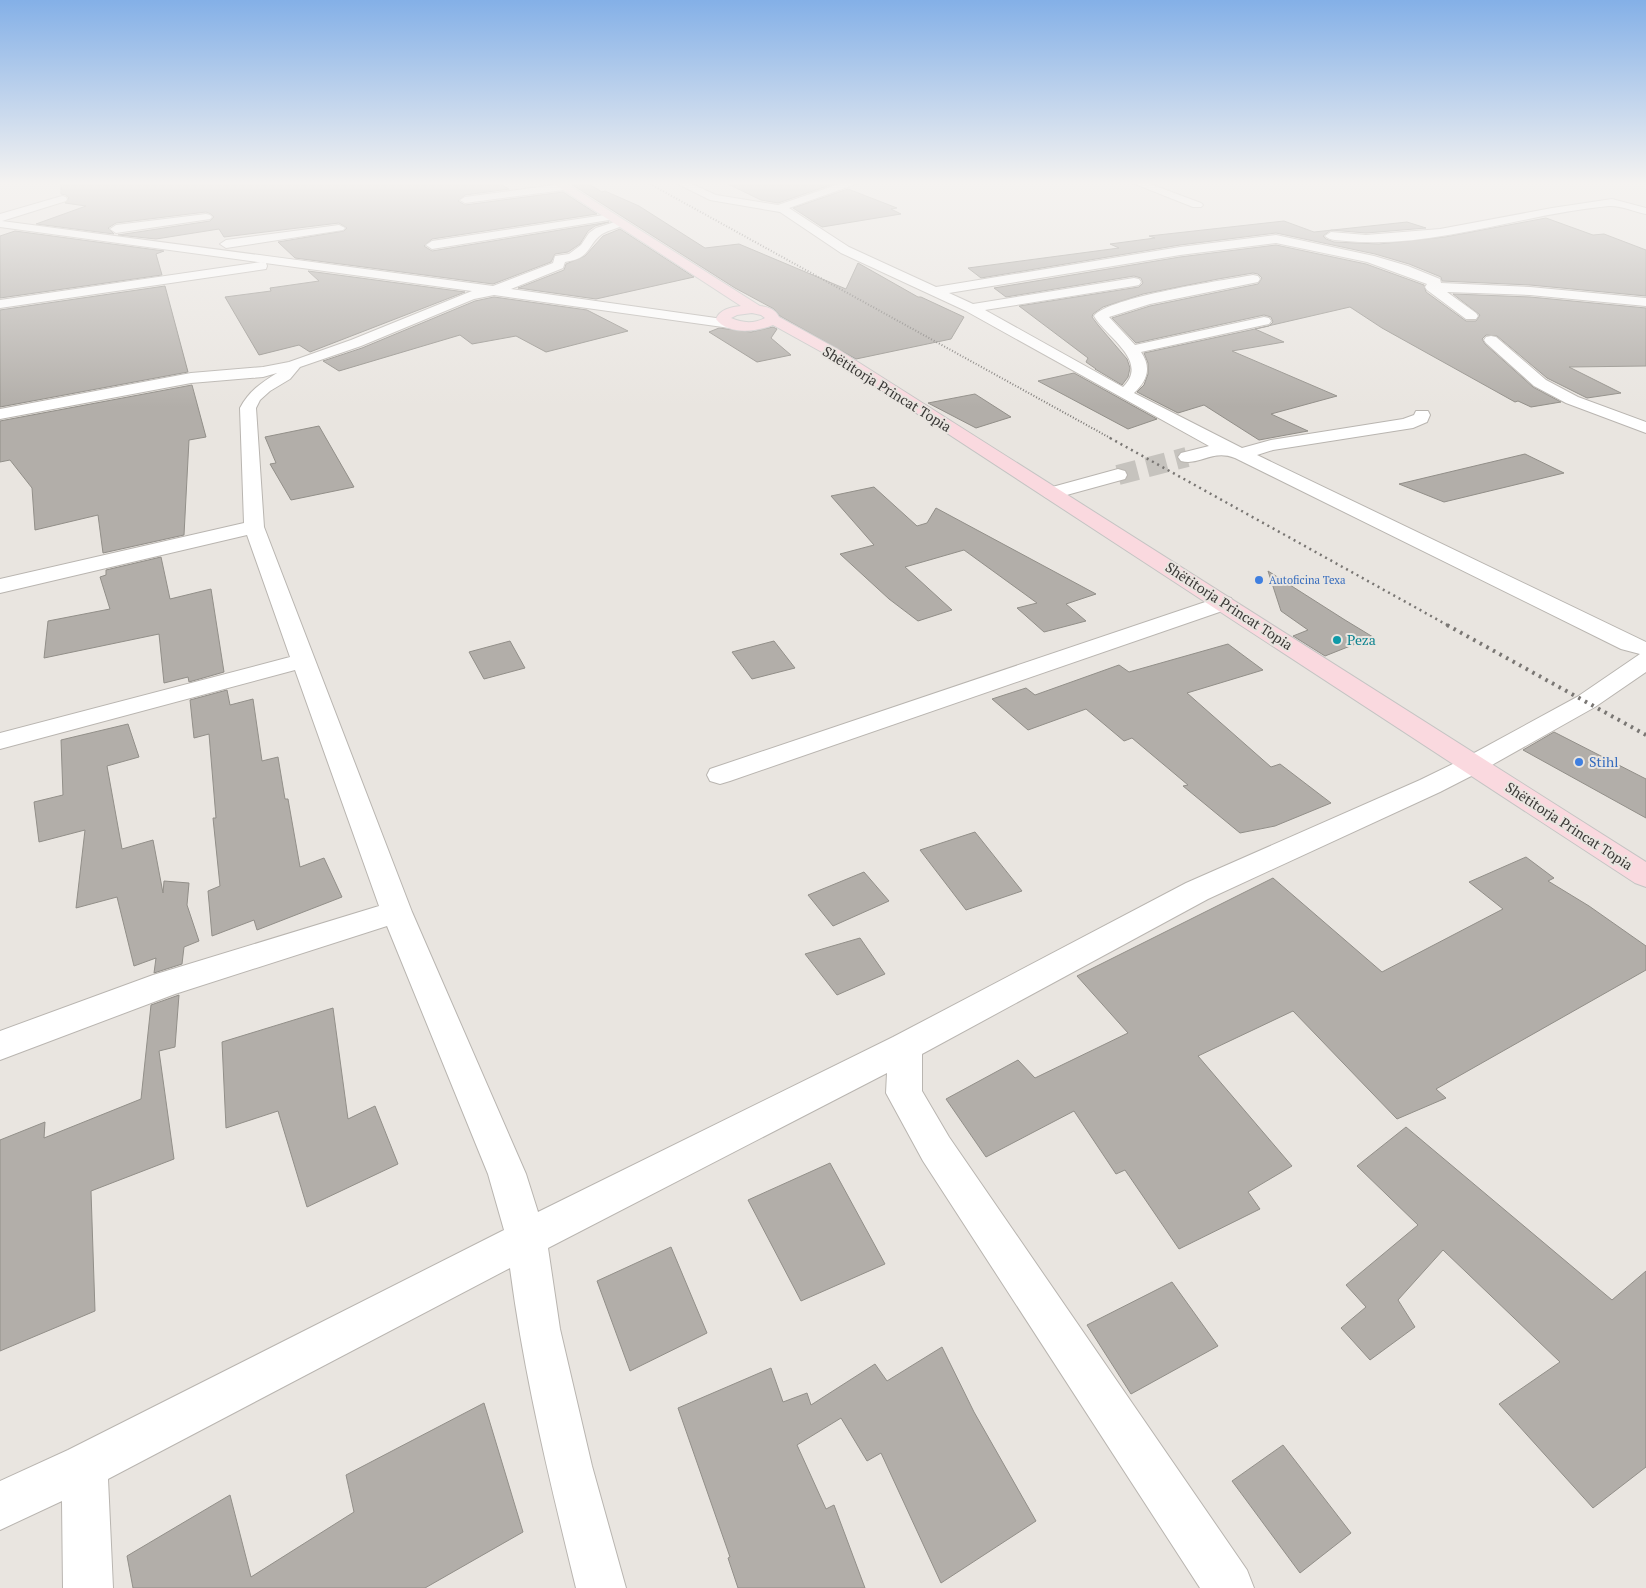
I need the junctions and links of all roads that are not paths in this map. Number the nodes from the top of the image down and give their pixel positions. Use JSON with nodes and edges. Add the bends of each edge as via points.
{"nodes":[{"id":1,"x":264,"y":258,"type":"edge"},
{"id":2,"x":565,"y":258,"type":"edge"},
{"id":3,"x":675,"y":258,"type":"edge"},
{"id":4,"x":863,"y":258,"type":"edge"},
{"id":5,"x":1137,"y":258,"type":"edge"},
{"id":6,"x":1363,"y":258,"type":"edge"},
{"id":7,"x":284,"y":261,"type":"junction"},
{"id":8,"x":1253,"y":279,"type":"dead end"},
{"id":9,"x":1134,"y":282,"type":"dead end"},
{"id":10,"x":1432,"y":287,"type":"junction"},
{"id":11,"x":496,"y":290,"type":"junction"},
{"id":12,"x":937,"y":291,"type":"junction"},
{"id":13,"x":735,"y":297,"type":"junction"},
{"id":14,"x":1646,"y":302,"type":"edge"},
{"id":15,"x":0,"y":304,"type":"edge"},
{"id":16,"x":971,"y":308,"type":"junction"},
{"id":17,"x":757,"y":310,"type":"junction"},
{"id":18,"x":1471,"y":316,"type":"dead end"},
{"id":19,"x":772,"y":318,"type":"junction"},
{"id":20,"x":732,"y":319,"type":"junction"},
{"id":21,"x":1264,"y":321,"type":"dead end"},
{"id":22,"x":1491,"y":340,"type":"dead end"},
{"id":23,"x":809,"y":341,"type":"junction"},
{"id":24,"x":1132,"y":350,"type":"junction"},
{"id":25,"x":294,"y":364,"type":"junction"},
{"id":26,"x":1124,"y":394,"type":"junction"},
{"id":27,"x":0,"y":414,"type":"edge"},
{"id":28,"x":1422,"y":415,"type":"dead end"},
{"id":29,"x":1646,"y":428,"type":"edge"},
{"id":30,"x":1233,"y":451,"type":"junction"},
{"id":31,"x":1187,"y":457,"type":"tunnel mouth"},
{"id":32,"x":1118,"y":475,"type":"tunnel mouth"},
{"id":33,"x":1052,"y":493,"type":"junction"},
{"id":34,"x":254,"y":528,"type":"junction"},
{"id":35,"x":0,"y":586,"type":"edge"},
{"id":36,"x":1223,"y":603,"type":"junction"},
{"id":37,"x":1641,"y":654,"type":"edge"},
{"id":38,"x":303,"y":661,"type":"junction"},
{"id":39,"x":0,"y":741,"type":"edge"},
{"id":40,"x":1474,"y":764,"type":"junction"},
{"id":41,"x":720,"y":775,"type":"dead end"},
{"id":42,"x":1646,"y":876,"type":"edge"},
{"id":43,"x":397,"y":912,"type":"junction"},
{"id":44,"x":0,"y":1046,"type":"edge"},
{"id":45,"x":905,"y":1047,"type":"junction"},
{"id":46,"x":526,"y":1238,"type":"junction"},
{"id":47,"x":84,"y":1466,"type":"junction"},
{"id":48,"x":0,"y":1506,"type":"edge"},
{"id":49,"x":88,"y":1588,"type":"edge"},
{"id":50,"x":601,"y":1588,"type":"edge"},
{"id":51,"x":1229,"y":1588,"type":"edge"}],
"edges":[{"from":1,"to":7,"type":"street"},
{"from":2,"to":11,"type":"street","via":[[559,259],[559,265]]},
{"from":3,"to":13,"type":"main road","name":"Shëtitorja Princat Topia"},
{"from":4,"to":12,"type":"street"},
{"from":5,"to":12,"type":"street"},
{"from":6,"to":10,"type":"street","via":[[1389,264],[1435,282]]},
{"from":7,"to":11,"type":"street"},
{"from":7,"to":15,"type":"street"},
{"from":8,"to":24,"type":"street","via":[[1134,303],[1101,316]]},
{"from":9,"to":16,"type":"street"},
{"from":10,"to":14,"type":"street","via":[[1530,291]]},
{"from":10,"to":18,"type":"street"},
{"from":11,"to":20,"type":"street","via":[[671,315]]},
{"from":11,"to":25,"type":"street","via":[[470,296],[356,343]]},
{"from":12,"to":16,"type":"street"},
{"from":13,"to":17,"type":"main road","name":"Shëtitorja Princat Topia"},
{"from":13,"to":20,"type":"main road"},
{"from":16,"to":26,"type":"street"},
{"from":17,"to":19,"type":"main road","name":"Shëtitorja Princat Topia","via":[[770,314]]},
{"from":17,"to":20,"type":"main road"},
{"from":19,"to":20,"type":"main road","via":[[762,324]]},
{"from":19,"to":23,"type":"main road","name":"Shëtitorja Princat Topia"},
{"from":20,"to":23,"type":"main road","name":"Shëtitorja Princat Topia"},
{"from":21,"to":24,"type":"street"},
{"from":22,"to":29,"type":"street","via":[[1540,382],[1572,400]]},
{"from":23,"to":33,"type":"main road","name":"Shëtitorja Princat Topia","via":[[834,353]]},
{"from":24,"to":26,"type":"street","via":[[1141,365],[1140,375],[1135,386]]},
{"from":25,"to":27,"type":"street","via":[[263,372],[191,378]]},
{"from":25,"to":34,"type":"street","via":[[284,376],[264,388],[248,408]]},
{"from":26,"to":30,"type":"street"},
{"from":28,"to":30,"type":"street","via":[[1417,421],[1407,424]]},
{"from":30,"to":31,"type":"street"},
{"from":30,"to":37,"type":"street"},
{"from":32,"to":33,"type":"street"},
{"from":33,"to":36,"type":"main road","name":"Shëtitorja Princat Topia"},
{"from":34,"to":35,"type":"street"},
{"from":34,"to":38,"type":"street"},
{"from":36,"to":40,"type":"main road","name":"Shëtitorja Princat Topia"},
{"from":36,"to":41,"type":"street"},
{"from":37,"to":40,"type":"street","via":[[1620,680]]},
{"from":38,"to":39,"type":"street"},
{"from":38,"to":43,"type":"street"},
{"from":40,"to":42,"type":"main road","name":"Shëtitorja Princat Topia"},
{"from":40,"to":45,"type":"street","via":[[1198,890]]},
{"from":43,"to":44,"type":"street","via":[[164,984]]},
{"from":43,"to":46,"type":"street","via":[[507,1174]]},
{"from":45,"to":46,"type":"street"},
{"from":45,"to":51,"type":"street","via":[[904,1093],[936,1149]]},
{"from":46,"to":47,"type":"street"},
{"from":46,"to":50,"type":"street","via":[[539,1329],[568,1466]]},
{"from":47,"to":48,"type":"street"},
{"from":47,"to":49,"type":"street"}]}
